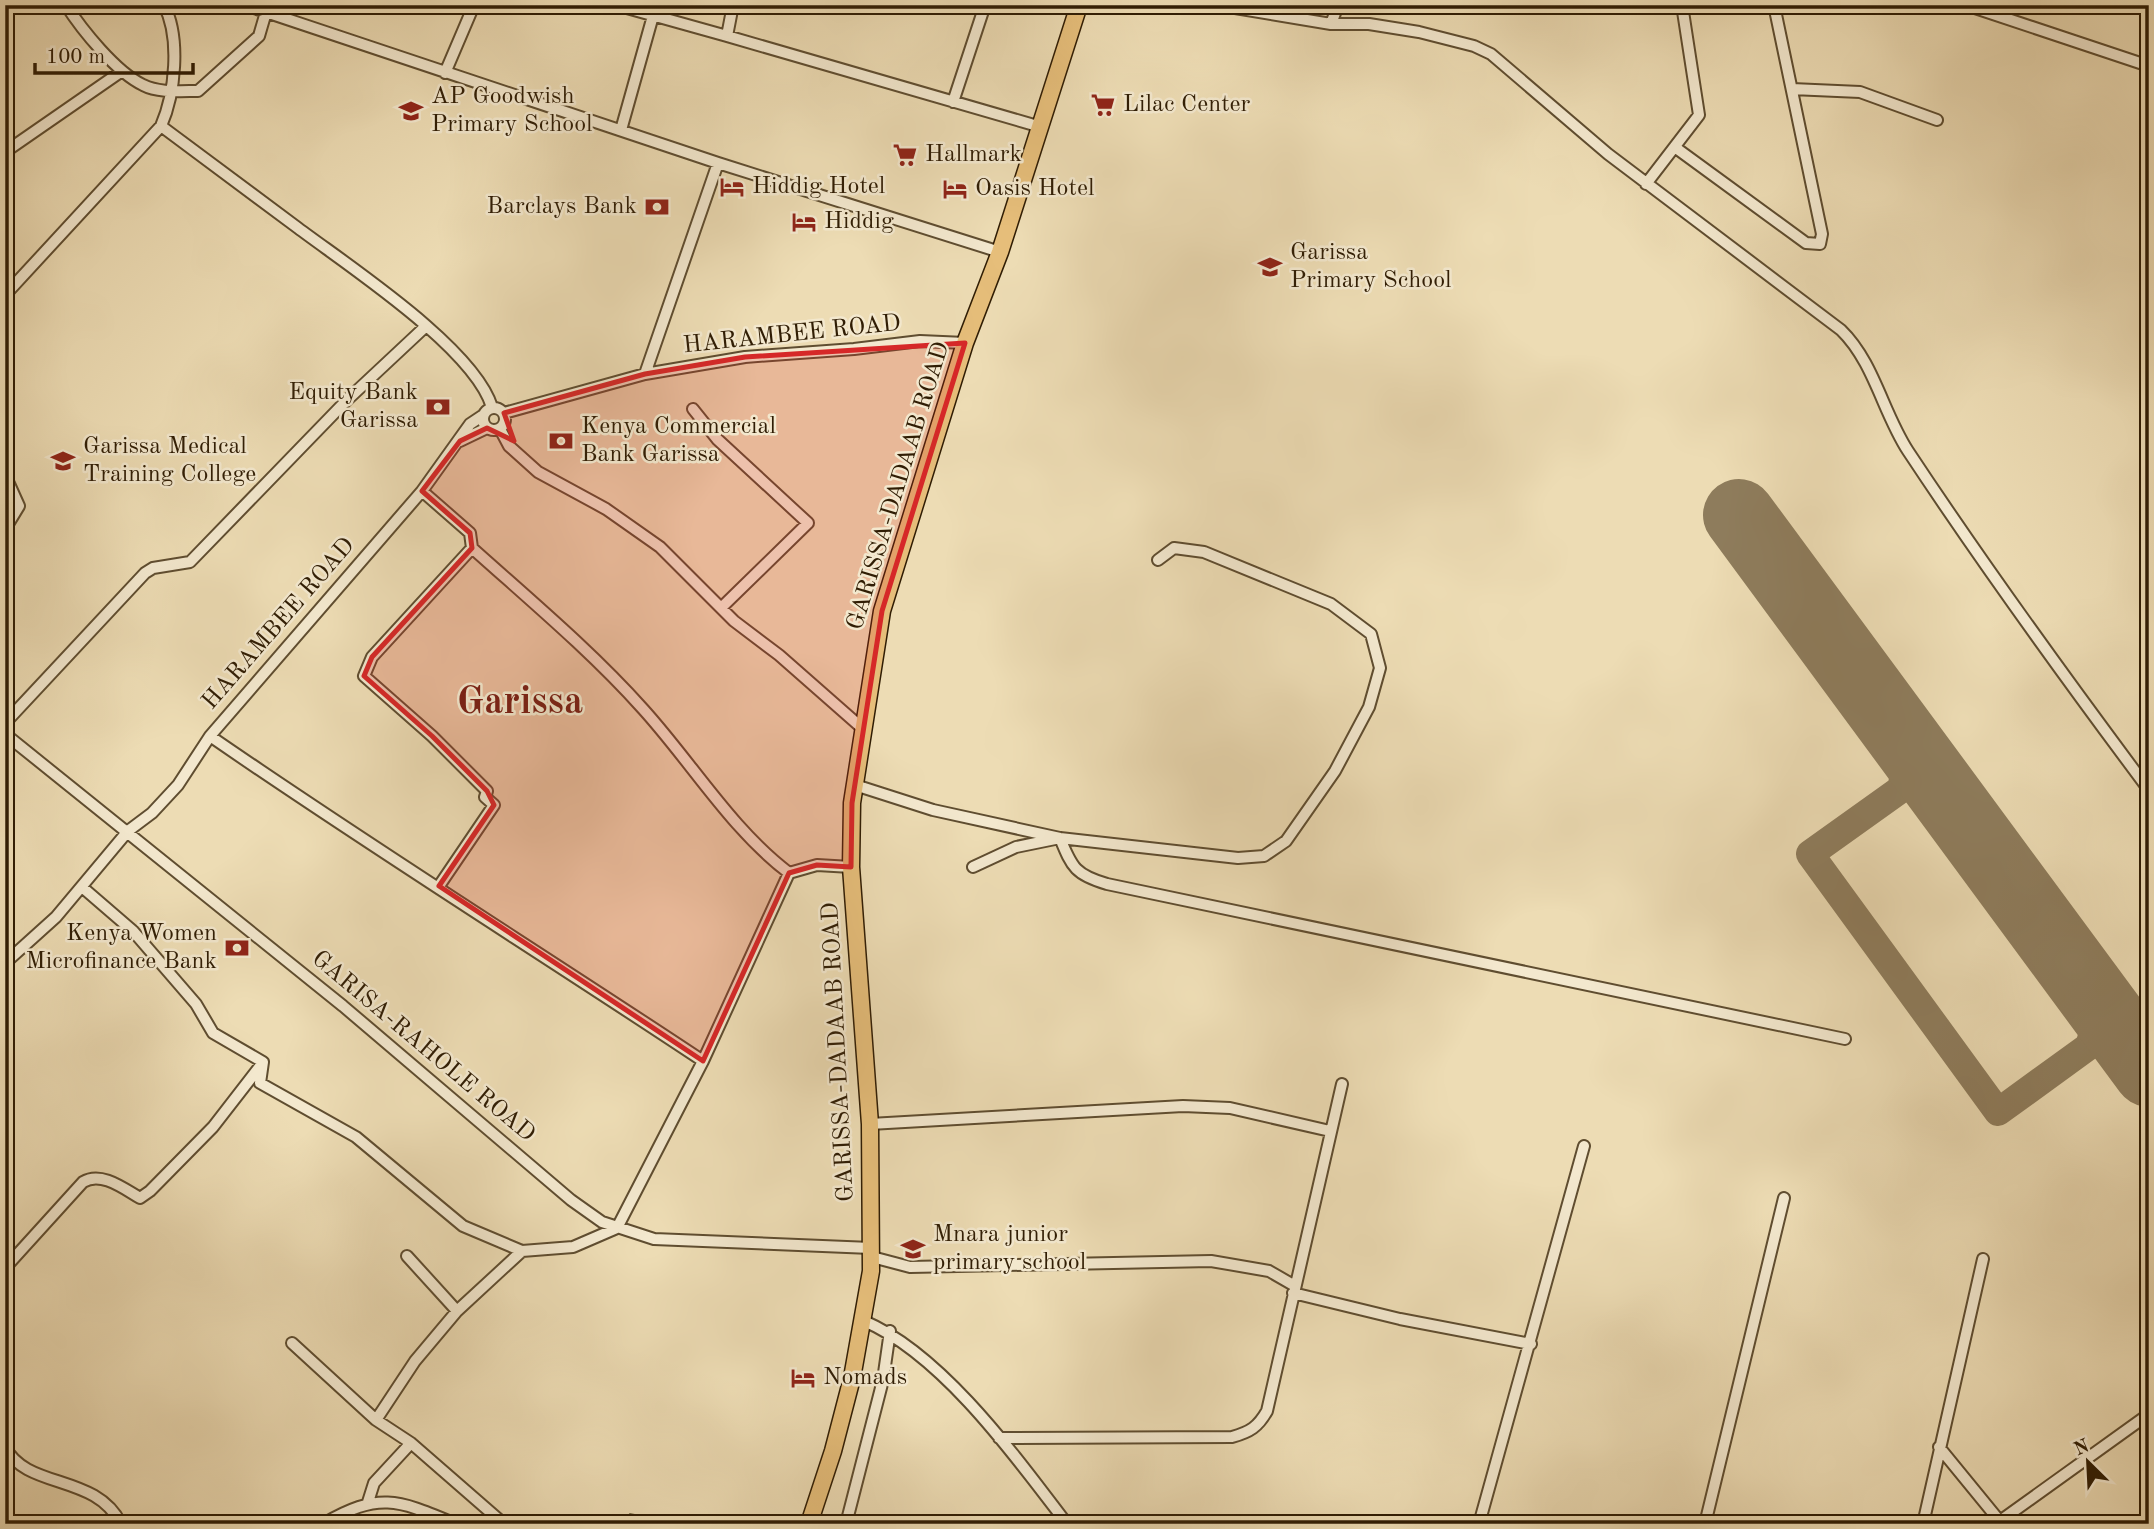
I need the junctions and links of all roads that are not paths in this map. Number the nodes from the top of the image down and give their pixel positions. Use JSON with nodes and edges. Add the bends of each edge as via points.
{"nodes":[{"id":1,"x":66,"y":5,"type":"edge"},
{"id":2,"x":164,"y":5,"type":"edge"},
{"id":3,"x":245,"y":5,"type":"edge"},
{"id":4,"x":474,"y":5,"type":"edge"},
{"id":5,"x":616,"y":5,"type":"edge"},
{"id":6,"x":733,"y":5,"type":"edge"},
{"id":7,"x":985,"y":5,"type":"edge"},
{"id":8,"x":1079,"y":5,"type":"edge"},
{"id":9,"x":1217,"y":5,"type":"edge"},
{"id":10,"x":1338,"y":5,"type":"edge"},
{"id":11,"x":1682,"y":5,"type":"edge"},
{"id":12,"x":1774,"y":5,"type":"edge"},
{"id":13,"x":1966,"y":5,"type":"edge"},
{"id":14,"x":654,"y":11,"type":"edge"},
{"id":15,"x":266,"y":12,"type":"junction"},
{"id":16,"x":1331,"y":24,"type":"junction"},
{"id":17,"x":727,"y":36,"type":"junction"},
{"id":18,"x":2149,"y":66,"type":"edge"},
{"id":19,"x":122,"y":71,"type":"junction"},
{"id":20,"x":446,"y":73,"type":"junction"},
{"id":21,"x":1792,"y":89,"type":"junction"},
{"id":22,"x":170,"y":91,"type":"junction"},
{"id":23,"x":953,"y":102,"type":"junction"},
{"id":24,"x":1937,"y":120,"type":"dead end"},
{"id":25,"x":161,"y":127,"type":"junction"},
{"id":26,"x":1041,"y":127,"type":"junction"},
{"id":27,"x":621,"y":130,"type":"junction"},
{"id":28,"x":1676,"y":148,"type":"junction"},
{"id":29,"x":5,"y":152,"type":"edge"},
{"id":30,"x":718,"y":163,"type":"junction"},
{"id":31,"x":1646,"y":184,"type":"junction"},
{"id":32,"x":1000,"y":252,"type":"junction"},
{"id":33,"x":5,"y":295,"type":"edge"},
{"id":34,"x":425,"y":327,"type":"junction"},
{"id":35,"x":965,"y":342,"type":"junction"},
{"id":36,"x":645,"y":374,"type":"junction"},
{"id":37,"x":492,"y":407,"type":"junction"},
{"id":38,"x":693,"y":410,"type":"dead end"},
{"id":39,"x":504,"y":413,"type":"junction"},
{"id":40,"x":482,"y":416,"type":"junction"},
{"id":41,"x":487,"y":428,"type":"junction"},
{"id":42,"x":500,"y":429,"type":"junction"},
{"id":43,"x":460,"y":441,"type":"junction"},
{"id":44,"x":5,"y":475,"type":"edge"},
{"id":45,"x":422,"y":491,"type":"junction"},
{"id":46,"x":5,"y":530,"type":"edge"},
{"id":47,"x":472,"y":548,"type":"junction"},
{"id":48,"x":1158,"y":561,"type":"dead end"},
{"id":49,"x":722,"y":607,"type":"junction"},
{"id":50,"x":5,"y":723,"type":"edge"},
{"id":51,"x":862,"y":728,"type":"junction"},
{"id":52,"x":5,"y":734,"type":"edge"},
{"id":53,"x":209,"y":736,"type":"junction"},
{"id":54,"x":855,"y":785,"type":"junction"},
{"id":55,"x":2149,"y":790,"type":"edge"},
{"id":56,"x":128,"y":831,"type":"junction"},
{"id":57,"x":1060,"y":838,"type":"junction"},
{"id":58,"x":851,"y":867,"type":"junction"},
{"id":59,"x":973,"y":867,"type":"dead end"},
{"id":60,"x":789,"y":873,"type":"junction"},
{"id":61,"x":439,"y":886,"type":"junction"},
{"id":62,"x":82,"y":887,"type":"junction"},
{"id":63,"x":5,"y":963,"type":"edge"},
{"id":64,"x":1845,"y":1039,"type":"dead end"},
{"id":65,"x":703,"y":1061,"type":"junction"},
{"id":66,"x":263,"y":1062,"type":"junction"},
{"id":67,"x":1342,"y":1084,"type":"dead end"},
{"id":68,"x":870,"y":1124,"type":"junction"},
{"id":69,"x":1330,"y":1131,"type":"junction"},
{"id":70,"x":1584,"y":1146,"type":"dead end"},
{"id":71,"x":1784,"y":1198,"type":"dead end"},
{"id":72,"x":617,"y":1228,"type":"junction"},
{"id":73,"x":522,"y":1251,"type":"junction"},
{"id":74,"x":872,"y":1252,"type":"junction"},
{"id":75,"x":407,"y":1256,"type":"dead end"},
{"id":76,"x":1983,"y":1259,"type":"dead end"},
{"id":77,"x":5,"y":1268,"type":"edge"},
{"id":78,"x":1294,"y":1290,"type":"junction"},
{"id":79,"x":457,"y":1311,"type":"junction"},
{"id":80,"x":864,"y":1321,"type":"junction"},
{"id":81,"x":890,"y":1331,"type":"junction"},
{"id":82,"x":292,"y":1343,"type":"dead end"},
{"id":83,"x":1531,"y":1344,"type":"junction"},
{"id":84,"x":2149,"y":1414,"type":"edge"},
{"id":85,"x":376,"y":1420,"type":"junction"},
{"id":86,"x":999,"y":1437,"type":"junction"},
{"id":87,"x":411,"y":1443,"type":"junction"},
{"id":88,"x":5,"y":1447,"type":"edge"},
{"id":89,"x":1939,"y":1447,"type":"junction"},
{"id":90,"x":368,"y":1502,"type":"junction"},
{"id":91,"x":2001,"y":1522,"type":"edge"},
{"id":92,"x":121,"y":1524,"type":"edge"},
{"id":93,"x":323,"y":1524,"type":"edge"},
{"id":94,"x":456,"y":1524,"type":"edge"},
{"id":95,"x":505,"y":1524,"type":"edge"},
{"id":96,"x":809,"y":1524,"type":"edge"},
{"id":97,"x":846,"y":1524,"type":"edge"},
{"id":98,"x":1067,"y":1524,"type":"edge"},
{"id":99,"x":1479,"y":1524,"type":"edge"},
{"id":100,"x":1705,"y":1524,"type":"edge"},
{"id":101,"x":1923,"y":1524,"type":"edge"}],
"edges":[{"from":1,"to":19,"type":"street"},
{"from":2,"to":22,"type":"street","via":[[173,46]]},
{"from":3,"to":15,"type":"street"},
{"from":4,"to":20,"type":"street"},
{"from":5,"to":14,"type":"street"},
{"from":6,"to":17,"type":"street"},
{"from":7,"to":23,"type":"street"},
{"from":8,"to":26,"type":"highway","name":"GARISSA-DADAAB ROAD"},
{"from":9,"to":16,"type":"street"},
{"from":10,"to":16,"type":"street"},
{"from":11,"to":28,"type":"street","via":[[1699,115]]},
{"from":12,"to":21,"type":"street"},
{"from":13,"to":18,"type":"street"},
{"from":14,"to":17,"type":"street"},
{"from":14,"to":27,"type":"street"},
{"from":15,"to":20,"type":"street"},
{"from":15,"to":22,"type":"street","via":[[260,36],[198,91]]},
{"from":16,"to":31,"type":"street","via":[[1419,32],[1491,54]]},
{"from":17,"to":23,"type":"street"},
{"from":19,"to":22,"type":"street","via":[[144,86]]},
{"from":19,"to":29,"type":"street"},
{"from":20,"to":27,"type":"street"},
{"from":21,"to":24,"type":"street","via":[[1860,92]]},
{"from":21,"to":28,"type":"street","via":[[1822,234],[1820,244],[1806,243]]},
{"from":22,"to":25,"type":"street"},
{"from":23,"to":26,"type":"street"},
{"from":25,"to":33,"type":"street"},
{"from":25,"to":34,"type":"street"},
{"from":26,"to":32,"type":"highway","name":"GARISSA-DADAAB ROAD"},
{"from":27,"to":30,"type":"street"},
{"from":28,"to":31,"type":"street"},
{"from":30,"to":32,"type":"street"},
{"from":30,"to":36,"type":"street"},
{"from":31,"to":55,"type":"street","via":[[1856,345],[1903,443],[2068,682]]},
{"from":32,"to":35,"type":"highway","name":"GARISSA-DADAAB ROAD"},
{"from":34,"to":37,"type":"street","via":[[482,384]]},
{"from":34,"to":50,"type":"street","via":[[347,400],[190,562],[145,573]]},
{"from":35,"to":36,"type":"street","name":"HARAMBEE ROAD","via":[[920,341],[745,357]]},
{"from":35,"to":51,"type":"highway","name":"GARISSA-DADAAB ROAD","via":[[882,611]]},
{"from":36,"to":39,"type":"street","name":"HARAMBEE ROAD"},
{"from":37,"to":39,"type":"street"},
{"from":37,"to":40,"type":"street"},
{"from":38,"to":49,"type":"street","via":[[717,439],[808,523]]},
{"from":39,"to":42,"type":"street"},
{"from":40,"to":41,"type":"street"},
{"from":40,"to":43,"type":"street","name":"HARAMBEE ROAD","via":[[470,424]]},
{"from":41,"to":42,"type":"street"},
{"from":41,"to":43,"type":"street","name":"HARAMBEE ROAD"},
{"from":42,"to":49,"type":"street","via":[[509,446],[538,472],[606,509],[660,548]]},
{"from":43,"to":45,"type":"street","name":"HARAMBEE ROAD"},
{"from":44,"to":46,"type":"street","via":[[19,506]]},
{"from":45,"to":47,"type":"street","via":[[470,533]]},
{"from":45,"to":53,"type":"street","name":"HARAMBEE ROAD"},
{"from":47,"to":60,"type":"street","via":[[643,709],[736,822]]},
{"from":47,"to":61,"type":"street","via":[[372,657],[364,676],[432,736],[487,791],[485,797],[494,805]]},
{"from":48,"to":57,"type":"street","via":[[1174,548],[1203,552],[1331,604],[1371,634],[1380,668],[1369,707],[1286,841],[1264,856],[1238,858]]},
{"from":49,"to":51,"type":"street"},
{"from":51,"to":54,"type":"highway","name":"GARISSA-DADAAB ROAD"},
{"from":52,"to":56,"type":"street","name":"GARISA-RAHOLE ROAD"},
{"from":53,"to":56,"type":"street","name":"HARAMBEE ROAD","via":[[178,785]]},
{"from":53,"to":61,"type":"street"},
{"from":54,"to":57,"type":"street","via":[[933,810]]},
{"from":54,"to":58,"type":"highway","name":"GARISSA-DADAAB ROAD"},
{"from":56,"to":62,"type":"street","name":"HARAMBEE ROAD"},
{"from":56,"to":72,"type":"street","name":"GARISA-RAHOLE ROAD","via":[[571,1200]]},
{"from":57,"to":59,"type":"street","via":[[1016,847]]},
{"from":57,"to":64,"type":"street","via":[[1069,862],[1083,877],[1107,884]]},
{"from":58,"to":60,"type":"street","via":[[817,865]]},
{"from":58,"to":68,"type":"highway","name":"GARISSA-DADAAB ROAD"},
{"from":60,"to":65,"type":"street"},
{"from":61,"to":65,"type":"street"},
{"from":62,"to":63,"type":"street","name":"HARAMBEE ROAD"},
{"from":62,"to":66,"type":"street","via":[[133,931],[196,1004],[213,1033]]},
{"from":65,"to":72,"type":"street"},
{"from":66,"to":73,"type":"street","via":[[260,1083],[356,1137],[463,1226]]},
{"from":66,"to":77,"type":"street","via":[[213,1127],[150,1191],[140,1198],[100,1177],[91,1177]]},
{"from":67,"to":69,"type":"street"},
{"from":68,"to":69,"type":"street","via":[[1183,1106],[1230,1108]]},
{"from":68,"to":74,"type":"highway","name":"GARISSA-DADAAB ROAD"},
{"from":69,"to":78,"type":"street"},
{"from":70,"to":83,"type":"street"},
{"from":71,"to":100,"type":"street"},
{"from":72,"to":73,"type":"street","via":[[573,1247]]},
{"from":72,"to":74,"type":"street","name":"GARISA-RAHOLE ROAD","via":[[654,1239]]},
{"from":73,"to":79,"type":"street"},
{"from":74,"to":78,"type":"street","name":"GARISA-RAHOLE ROAD","via":[[909,1267],[1211,1261],[1269,1270]]},
{"from":74,"to":80,"type":"highway","name":"GARISSA-DADAAB ROAD"},
{"from":75,"to":79,"type":"street"},
{"from":76,"to":89,"type":"street"},
{"from":78,"to":83,"type":"street","name":"GARISA-RAHOLE ROAD","via":[[1400,1319]]},
{"from":78,"to":86,"type":"street","via":[[1267,1411],[1248,1433],[1232,1437]]},
{"from":79,"to":85,"type":"street","via":[[415,1361]]},
{"from":80,"to":81,"type":"street"},
{"from":80,"to":96,"type":"highway","name":"GARISSA-DADAAB ROAD","via":[[836,1439]]},
{"from":81,"to":86,"type":"street","via":[[912,1347]]},
{"from":81,"to":97,"type":"street","via":[[883,1380]]},
{"from":82,"to":85,"type":"street"},
{"from":83,"to":99,"type":"street"},
{"from":84,"to":91,"type":"street"},
{"from":85,"to":87,"type":"street"},
{"from":86,"to":98,"type":"street"},
{"from":87,"to":90,"type":"street","via":[[374,1483]]},
{"from":87,"to":95,"type":"street"},
{"from":88,"to":92,"type":"street","via":[[19,1465],[101,1499]]},
{"from":89,"to":91,"type":"street"},
{"from":89,"to":101,"type":"street"},
{"from":90,"to":93,"type":"street"},
{"from":90,"to":94,"type":"street","via":[[395,1503]]}]}
